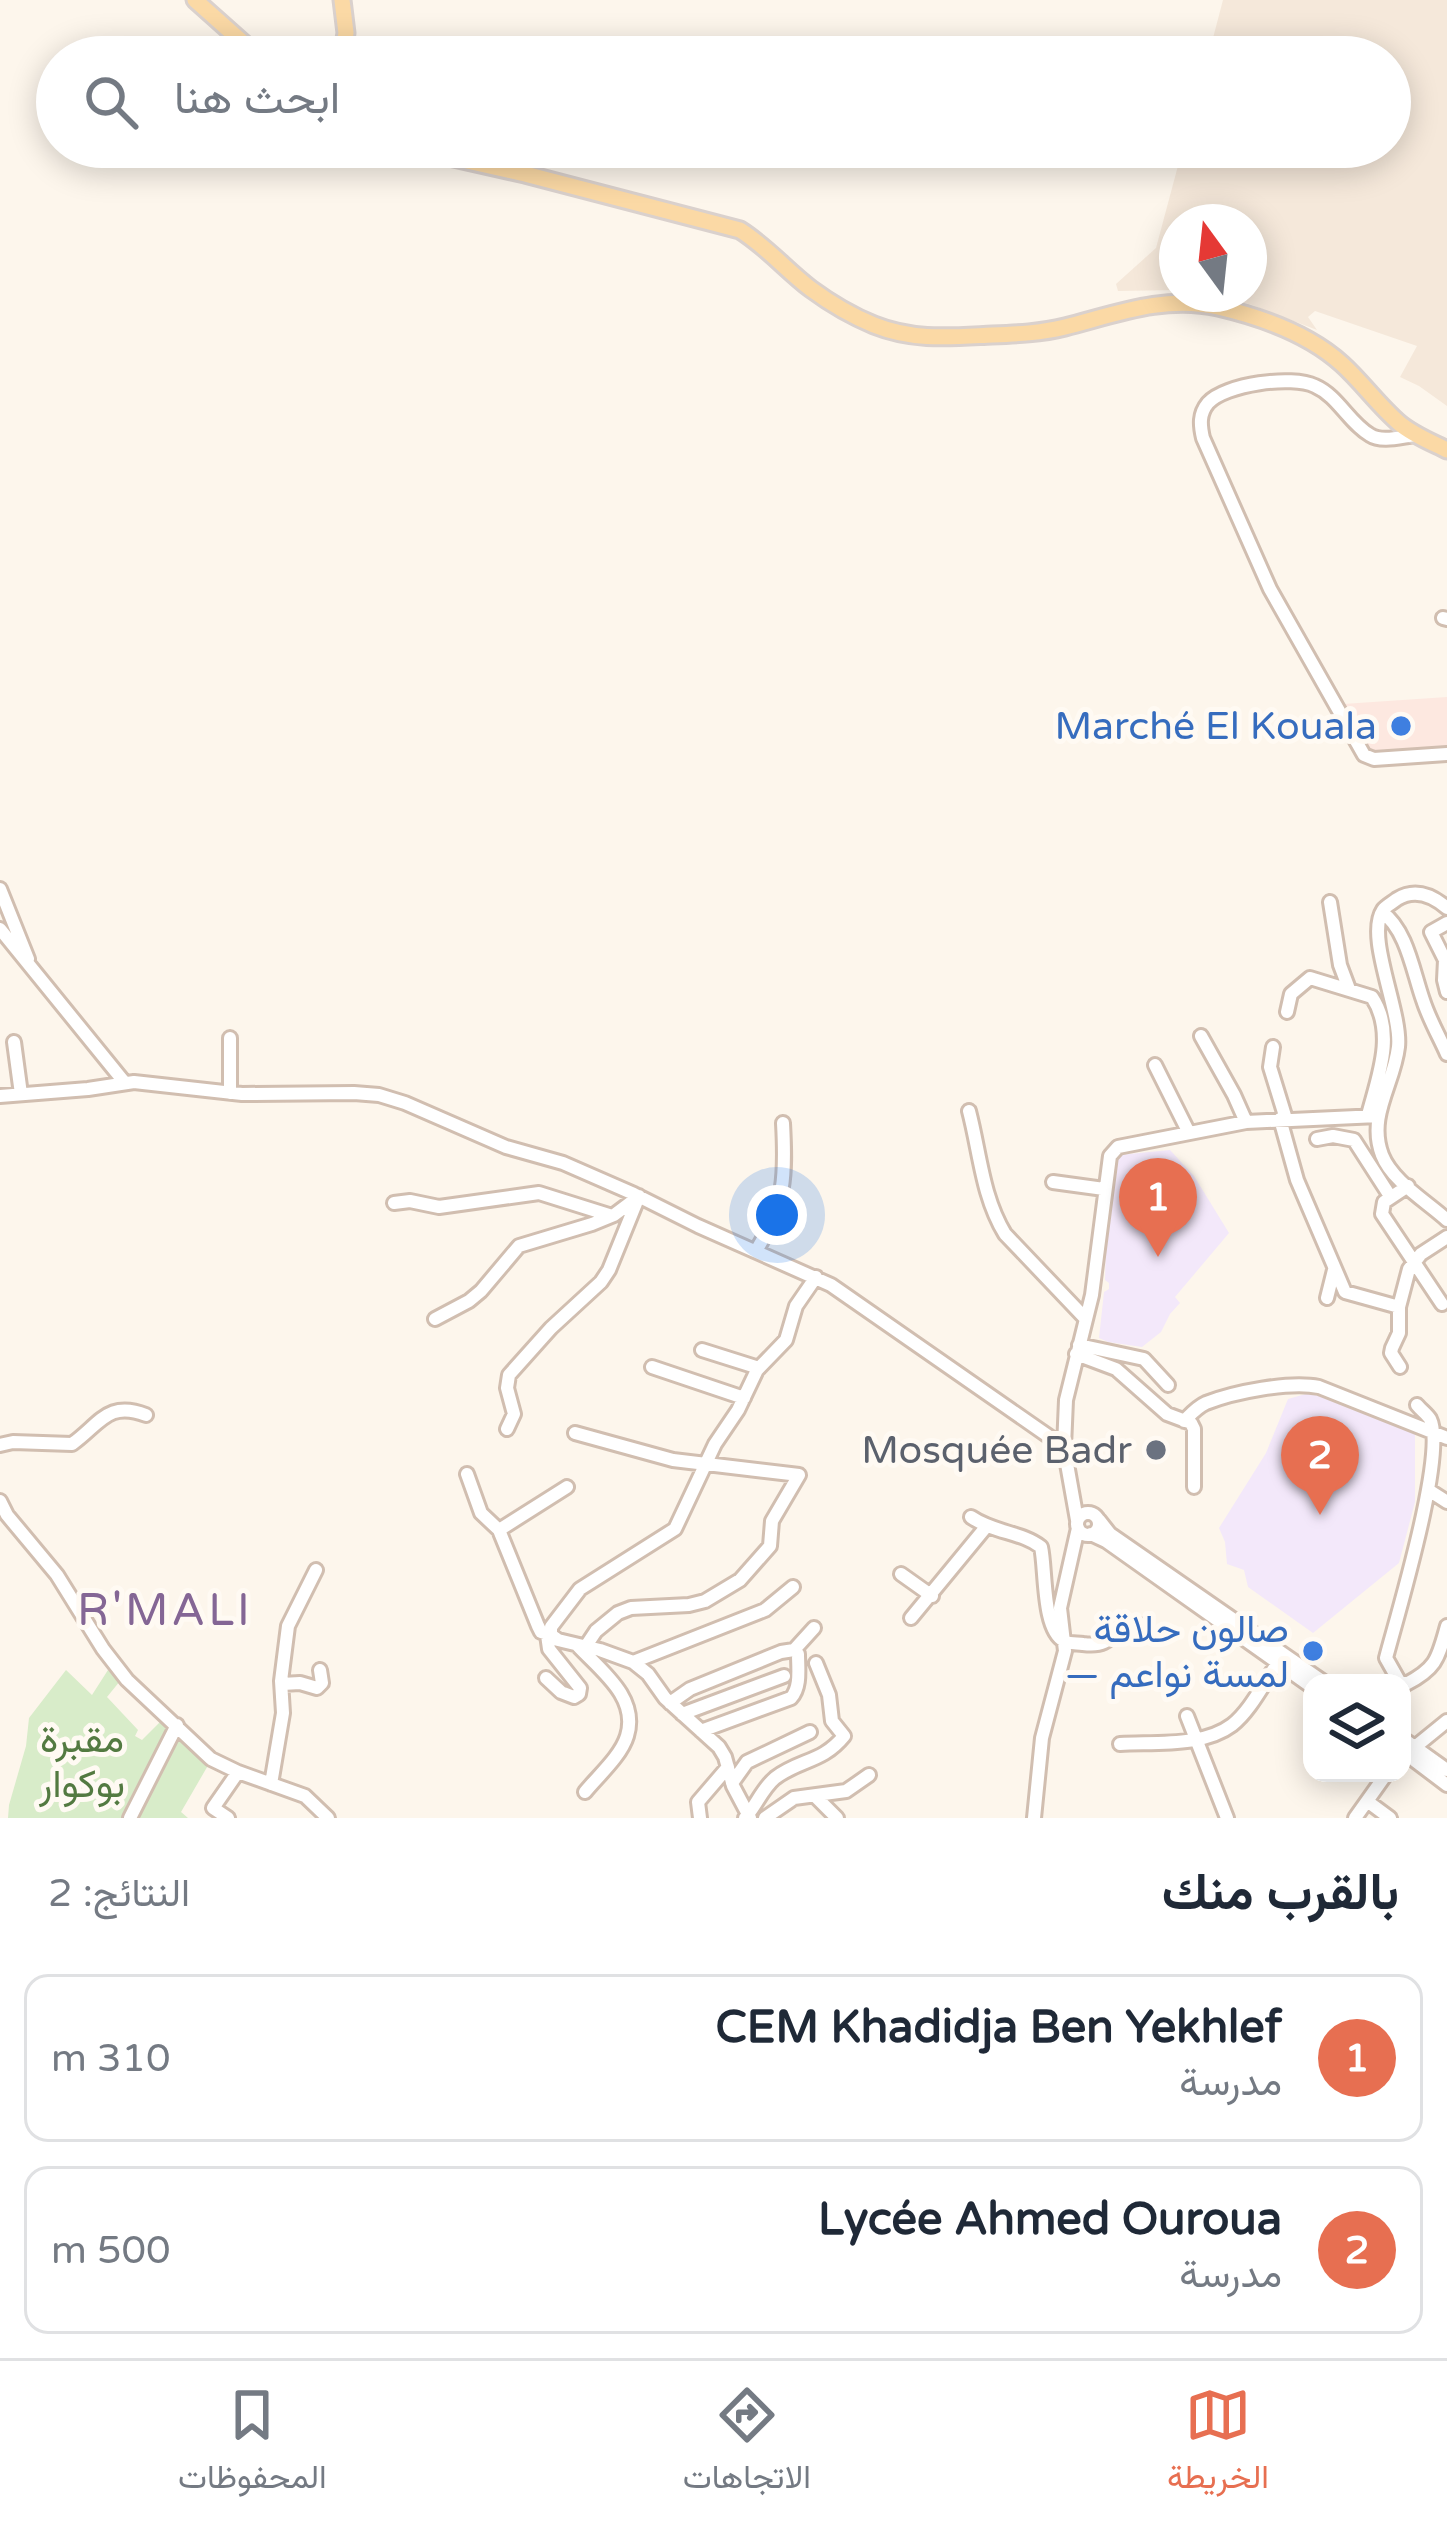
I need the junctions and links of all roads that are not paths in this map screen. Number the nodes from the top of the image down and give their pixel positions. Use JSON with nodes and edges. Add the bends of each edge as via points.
{"nodes":[{"id":1,"x":195,"y":0,"type":"edge"},
{"id":2,"x":342,"y":0,"type":"edge"},
{"id":3,"x":236,"y":36,"type":"edge"},
{"id":4,"x":346,"y":36,"type":"edge"},
{"id":5,"x":499,"y":168,"type":"edge"},
{"id":6,"x":1416,"y":435,"type":"junction"},
{"id":7,"x":1447,"y":450,"type":"edge"},
{"id":8,"x":1447,"y":754,"type":"edge"},
{"id":9,"x":0,"y":889,"type":"edge"},
{"id":10,"x":1330,"y":902,"type":"dead end"},
{"id":11,"x":1447,"y":908,"type":"edge"},
{"id":12,"x":1382,"y":912,"type":"junction"},
{"id":13,"x":1447,"y":923,"type":"edge"},
{"id":14,"x":0,"y":929,"type":"edge"},
{"id":15,"x":1446,"y":970,"type":"edge"},
{"id":16,"x":33,"y":972,"type":"junction"},
{"id":17,"x":1348,"y":988,"type":"junction"},
{"id":18,"x":1447,"y":992,"type":"edge"},
{"id":19,"x":1287,"y":1012,"type":"dead end"},
{"id":20,"x":1201,"y":1036,"type":"dead end"},
{"id":21,"x":230,"y":1038,"type":"dead end"},
{"id":22,"x":14,"y":1042,"type":"dead end"},
{"id":23,"x":1273,"y":1047,"type":"dead end"},
{"id":24,"x":1447,"y":1054,"type":"edge"},
{"id":25,"x":1155,"y":1065,"type":"dead end"},
{"id":26,"x":125,"y":1083,"type":"junction"},
{"id":27,"x":21,"y":1094,"type":"junction"},
{"id":28,"x":230,"y":1094,"type":"junction"},
{"id":29,"x":1,"y":1101,"type":"edge"},
{"id":30,"x":969,"y":1111,"type":"dead end"},
{"id":31,"x":1373,"y":1115,"type":"junction"},
{"id":32,"x":1283,"y":1119,"type":"junction"},
{"id":33,"x":1246,"y":1122,"type":"junction"},
{"id":34,"x":783,"y":1123,"type":"dead end"},
{"id":35,"x":1189,"y":1133,"type":"junction"},
{"id":36,"x":1317,"y":1139,"type":"dead end"},
{"id":37,"x":1053,"y":1182,"type":"dead end"},
{"id":38,"x":1408,"y":1186,"type":"junction"},
{"id":39,"x":1104,"y":1189,"type":"junction"},
{"id":40,"x":639,"y":1196,"type":"junction"},
{"id":41,"x":1390,"y":1196,"type":"junction"},
{"id":42,"x":394,"y":1203,"type":"dead end"},
{"id":43,"x":614,"y":1215,"type":"junction"},
{"id":44,"x":1447,"y":1220,"type":"edge"},
{"id":45,"x":1447,"y":1237,"type":"edge"},
{"id":46,"x":756,"y":1251,"type":"junction"},
{"id":47,"x":1413,"y":1261,"type":"junction"},
{"id":48,"x":1334,"y":1269,"type":"junction"},
{"id":49,"x":816,"y":1277,"type":"junction"},
{"id":50,"x":1328,"y":1298,"type":"dead end"},
{"id":51,"x":1442,"y":1304,"type":"dead end"},
{"id":52,"x":1399,"y":1307,"type":"junction"},
{"id":53,"x":1085,"y":1318,"type":"junction"},
{"id":54,"x":435,"y":1319,"type":"dead end"},
{"id":55,"x":1077,"y":1349,"type":"junction"},
{"id":56,"x":702,"y":1350,"type":"dead end"},
{"id":57,"x":652,"y":1367,"type":"dead end"},
{"id":58,"x":1400,"y":1367,"type":"dead end"},
{"id":59,"x":759,"y":1368,"type":"junction"},
{"id":60,"x":1168,"y":1385,"type":"dead end"},
{"id":61,"x":744,"y":1398,"type":"junction"},
{"id":62,"x":1417,"y":1406,"type":"dead end"},
{"id":63,"x":146,"y":1415,"type":"dead end"},
{"id":64,"x":1184,"y":1421,"type":"junction"},
{"id":65,"x":507,"y":1429,"type":"dead end"},
{"id":66,"x":575,"y":1433,"type":"dead end"},
{"id":67,"x":1440,"y":1436,"type":"edge"},
{"id":68,"x":0,"y":1445,"type":"edge"},
{"id":69,"x":1064,"y":1447,"type":"junction"},
{"id":70,"x":705,"y":1463,"type":"junction"},
{"id":71,"x":467,"y":1474,"type":"dead end"},
{"id":72,"x":567,"y":1486,"type":"dead end"},
{"id":73,"x":1194,"y":1487,"type":"dead end"},
{"id":74,"x":1430,"y":1491,"type":"junction"},
{"id":75,"x":0,"y":1502,"type":"edge"},
{"id":76,"x":1447,"y":1502,"type":"edge"},
{"id":77,"x":971,"y":1517,"type":"dead end"},
{"id":78,"x":1087,"y":1525,"type":"junction"},
{"id":79,"x":986,"y":1527,"type":"junction"},
{"id":80,"x":499,"y":1530,"type":"junction"},
{"id":81,"x":316,"y":1570,"type":"dead end"},
{"id":82,"x":902,"y":1574,"type":"dead end"},
{"id":83,"x":794,"y":1587,"type":"dead end"},
{"id":84,"x":932,"y":1596,"type":"junction"},
{"id":85,"x":911,"y":1618,"type":"dead end"},
{"id":86,"x":1146,"y":1626,"type":"dead end"},
{"id":87,"x":1447,"y":1626,"type":"edge"},
{"id":88,"x":814,"y":1628,"type":"dead end"},
{"id":89,"x":549,"y":1635,"type":"junction"},
{"id":90,"x":1064,"y":1641,"type":"junction"},
{"id":91,"x":581,"y":1645,"type":"junction"},
{"id":92,"x":794,"y":1650,"type":"junction"},
{"id":93,"x":633,"y":1662,"type":"junction"},
{"id":94,"x":816,"y":1663,"type":"dead end"},
{"id":95,"x":1278,"y":1663,"type":"junction"},
{"id":96,"x":320,"y":1670,"type":"dead end"},
{"id":97,"x":1311,"y":1674,"type":"edge"},
{"id":98,"x":784,"y":1676,"type":"dead end"},
{"id":99,"x":546,"y":1678,"type":"dead end"},
{"id":100,"x":1303,"y":1681,"type":"edge"},
{"id":101,"x":282,"y":1684,"type":"junction"},
{"id":102,"x":670,"y":1703,"type":"junction"},
{"id":103,"x":682,"y":1714,"type":"junction"},
{"id":104,"x":1187,"y":1716,"type":"dead end"},
{"id":105,"x":1447,"y":1722,"type":"edge"},
{"id":106,"x":177,"y":1725,"type":"junction"},
{"id":107,"x":700,"y":1731,"type":"junction"},
{"id":108,"x":810,"y":1732,"type":"dead end"},
{"id":109,"x":1197,"y":1740,"type":"junction"},
{"id":110,"x":1411,"y":1743,"type":"edge"},
{"id":111,"x":1120,"y":1744,"type":"dead end"},
{"id":112,"x":1411,"y":1750,"type":"edge"},
{"id":113,"x":1411,"y":1752,"type":"edge"},
{"id":114,"x":728,"y":1767,"type":"junction"},
{"id":115,"x":1447,"y":1770,"type":"edge"},
{"id":116,"x":238,"y":1772,"type":"junction"},
{"id":117,"x":869,"y":1775,"type":"dead end"},
{"id":118,"x":1381,"y":1782,"type":"edge"},
{"id":119,"x":271,"y":1784,"type":"junction"},
{"id":120,"x":732,"y":1784,"type":"junction"},
{"id":121,"x":1447,"y":1785,"type":"edge"},
{"id":122,"x":585,"y":1792,"type":"dead end"},
{"id":123,"x":815,"y":1796,"type":"junction"},
{"id":124,"x":1367,"y":1801,"type":"junction"},
{"id":125,"x":748,"y":1817,"type":"edge"},
{"id":126,"x":130,"y":1818,"type":"edge"},
{"id":127,"x":228,"y":1818,"type":"edge"},
{"id":128,"x":328,"y":1818,"type":"edge"},
{"id":129,"x":700,"y":1818,"type":"edge"},
{"id":130,"x":765,"y":1818,"type":"edge"},
{"id":131,"x":837,"y":1818,"type":"edge"},
{"id":132,"x":1034,"y":1818,"type":"edge"},
{"id":133,"x":1227,"y":1818,"type":"edge"},
{"id":134,"x":1355,"y":1818,"type":"edge"},
{"id":135,"x":1390,"y":1818,"type":"edge"}],
"edges":[{"from":1,"to":3,"type":"main road"},
{"from":2,"to":4,"type":"main road"},
{"from":5,"to":6,"type":"main road","via":[[740,230],[809,288],[907,334],[1043,332],[1177,303],[1257,318],[1321,347]]},
{"from":6,"to":7,"type":"main road"},
{"from":6,"to":8,"type":"street","via":[[1371,436],[1328,394],[1296,380],[1211,399],[1200,422],[1270,589],[1364,755]]},
{"from":9,"to":16,"type":"street"},
{"from":10,"to":17,"type":"street"},
{"from":11,"to":12,"type":"street","via":[[1425,894],[1405,894]]},
{"from":12,"to":24,"type":"street","via":[[1405,944]]},
{"from":12,"to":31,"type":"street","via":[[1379,940],[1398,1049]]},
{"from":13,"to":15,"type":"street","via":[[1431,932]]},
{"from":14,"to":16,"type":"street"},
{"from":15,"to":18,"type":"street"},
{"from":16,"to":26,"type":"street"},
{"from":17,"to":19,"type":"street","via":[[1310,978],[1291,994]]},
{"from":17,"to":31,"type":"street","via":[[1372,998],[1383,1021]]},
{"from":20,"to":33,"type":"street"},
{"from":21,"to":28,"type":"street"},
{"from":22,"to":27,"type":"street"},
{"from":23,"to":32,"type":"street"},
{"from":25,"to":35,"type":"street"},
{"from":26,"to":27,"type":"street"},
{"from":26,"to":28,"type":"street"},
{"from":27,"to":29,"type":"street"},
{"from":28,"to":40,"type":"street","via":[[379,1095]]},
{"from":30,"to":53,"type":"street","via":[[997,1220]]},
{"from":31,"to":32,"type":"street"},
{"from":31,"to":38,"type":"street","via":[[1381,1154]]},
{"from":32,"to":33,"type":"street"},
{"from":32,"to":48,"type":"street","via":[[1297,1180]]},
{"from":33,"to":35,"type":"street"},
{"from":34,"to":46,"type":"street","via":[[783,1186]]},
{"from":35,"to":39,"type":"street","via":[[1118,1147]]},
{"from":36,"to":41,"type":"street","via":[[1354,1140]]},
{"from":37,"to":39,"type":"street"},
{"from":38,"to":41,"type":"street"},
{"from":38,"to":44,"type":"street"},
{"from":39,"to":53,"type":"street"},
{"from":40,"to":43,"type":"street"},
{"from":40,"to":46,"type":"street"},
{"from":40,"to":65,"type":"street","via":[[601,1282],[509,1375],[514,1414]]},
{"from":41,"to":47,"type":"street","via":[[1382,1214]]},
{"from":42,"to":43,"type":"street","via":[[439,1207],[539,1193]]},
{"from":43,"to":54,"type":"street","via":[[519,1246],[481,1291]]},
{"from":45,"to":47,"type":"street"},
{"from":46,"to":49,"type":"street"},
{"from":47,"to":51,"type":"street"},
{"from":47,"to":52,"type":"street"},
{"from":48,"to":50,"type":"street"},
{"from":48,"to":52,"type":"street","via":[[1348,1294]]},
{"from":49,"to":59,"type":"street","via":[[786,1340]]},
{"from":49,"to":69,"type":"street"},
{"from":52,"to":58,"type":"street","via":[[1391,1353]]},
{"from":53,"to":55,"type":"street"},
{"from":55,"to":60,"type":"street","via":[[1144,1359]]},
{"from":55,"to":64,"type":"street"},
{"from":55,"to":69,"type":"street"},
{"from":56,"to":59,"type":"street"},
{"from":57,"to":61,"type":"street"},
{"from":59,"to":61,"type":"street"},
{"from":61,"to":70,"type":"street"},
{"from":62,"to":67,"type":"street"},
{"from":63,"to":68,"type":"street","via":[[110,1412],[72,1444]]},
{"from":64,"to":67,"type":"street","via":[[1205,1403],[1304,1384]]},
{"from":64,"to":73,"type":"street","via":[[1194,1429]]},
{"from":66,"to":70,"type":"street"},
{"from":67,"to":74,"type":"street"},
{"from":69,"to":78,"type":"street"},
{"from":70,"to":89,"type":"street","via":[[675,1529],[580,1589]]},
{"from":70,"to":91,"type":"street","via":[[799,1475],[772,1521],[770,1546],[722,1593],[618,1612]]},
{"from":71,"to":80,"type":"street","via":[[481,1513]]},
{"from":72,"to":80,"type":"street"},
{"from":74,"to":76,"type":"street"},
{"from":74,"to":87,"type":"street","via":[[1386,1658],[1399,1681],[1425,1674],[1438,1660]]},
{"from":75,"to":106,"type":"street","via":[[103,1649]]},
{"from":77,"to":79,"type":"street"},
{"from":78,"to":90,"type":"street","via":[[1060,1608]]},
{"from":78,"to":95,"type":"street"},
{"from":78,"to":97,"type":"street"},
{"from":79,"to":84,"type":"street"},
{"from":79,"to":90,"type":"street","via":[[1041,1547],[1047,1603]]},
{"from":80,"to":89,"type":"street","via":[[538,1626]]},
{"from":81,"to":101,"type":"street","via":[[288,1627]]},
{"from":82,"to":84,"type":"street"},
{"from":83,"to":93,"type":"street","via":[[765,1610]]},
{"from":84,"to":85,"type":"street"},
{"from":86,"to":90,"type":"street","via":[[1124,1624],[1098,1646]]},
{"from":88,"to":92,"type":"street"},
{"from":89,"to":91,"type":"street"},
{"from":89,"to":99,"type":"street","via":[[549,1649],[579,1694],[561,1692]]},
{"from":90,"to":132,"type":"street"},
{"from":91,"to":93,"type":"street"},
{"from":91,"to":122,"type":"street","via":[[625,1698],[628,1716],[627,1736]]},
{"from":92,"to":102,"type":"street"},
{"from":92,"to":107,"type":"street","via":[[791,1698]]},
{"from":93,"to":102,"type":"street"},
{"from":94,"to":125,"type":"street","via":[[844,1736],[825,1755],[771,1781]]},
{"from":95,"to":100,"type":"street"},
{"from":95,"to":109,"type":"street","via":[[1233,1724]]},
{"from":96,"to":101,"type":"street","via":[[317,1688]]},
{"from":98,"to":103,"type":"street"},
{"from":101,"to":119,"type":"street"},
{"from":102,"to":103,"type":"street"},
{"from":103,"to":107,"type":"street"},
{"from":104,"to":109,"type":"street"},
{"from":105,"to":110,"type":"street"},
{"from":106,"to":116,"type":"street","via":[[211,1759]]},
{"from":106,"to":126,"type":"street"},
{"from":107,"to":114,"type":"street"},
{"from":108,"to":120,"type":"street","via":[[748,1762]]},
{"from":109,"to":111,"type":"street"},
{"from":109,"to":133,"type":"street"},
{"from":112,"to":115,"type":"street"},
{"from":113,"to":121,"type":"street"},
{"from":114,"to":120,"type":"street"},
{"from":114,"to":129,"type":"street","via":[[698,1802]]},
{"from":116,"to":119,"type":"street"},
{"from":116,"to":127,"type":"street","via":[[213,1808]]},
{"from":117,"to":123,"type":"street","via":[[846,1791]]},
{"from":118,"to":124,"type":"street"},
{"from":119,"to":128,"type":"street","via":[[304,1796]]},
{"from":120,"to":125,"type":"street"},
{"from":123,"to":130,"type":"street","via":[[794,1798]]},
{"from":123,"to":131,"type":"street"},
{"from":124,"to":134,"type":"street"},
{"from":124,"to":135,"type":"street"}]}
